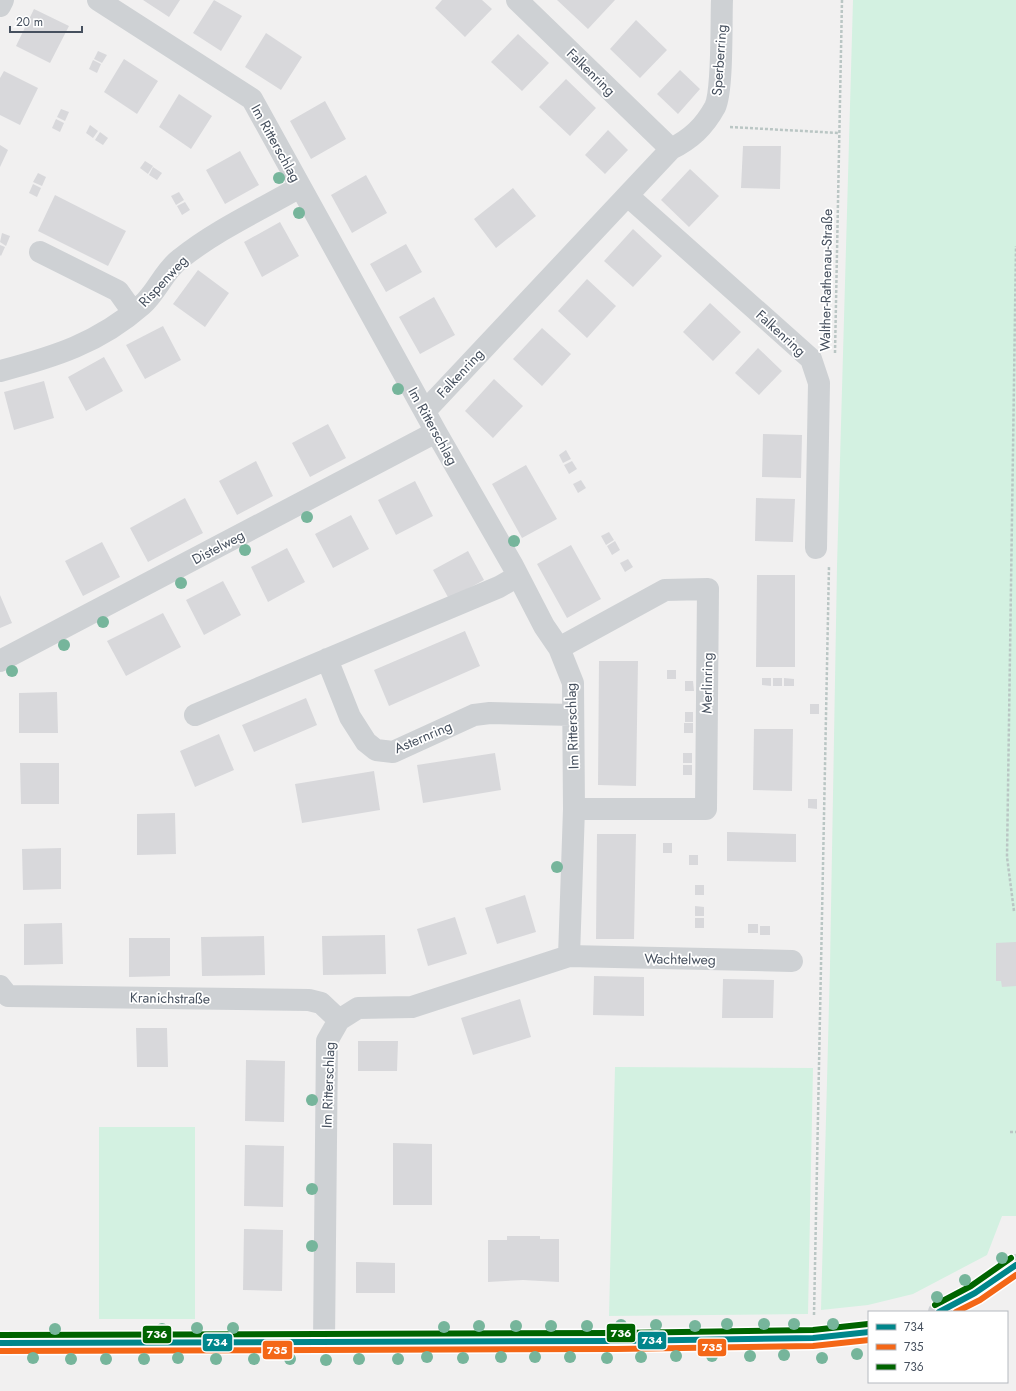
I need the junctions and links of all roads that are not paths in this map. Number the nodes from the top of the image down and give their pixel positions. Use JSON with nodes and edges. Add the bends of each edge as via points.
{"nodes":[{"id":1,"x":3,"y":0,"type":"edge"},
{"id":2,"x":98,"y":0,"type":"edge"},
{"id":3,"x":517,"y":0,"type":"edge"},
{"id":4,"x":722,"y":0,"type":"edge"},
{"id":5,"x":0,"y":6,"type":"edge"},
{"id":6,"x":672,"y":149,"type":"junction"},
{"id":7,"x":300,"y":188,"type":"junction"},
{"id":8,"x":628,"y":196,"type":"junction"},
{"id":9,"x":40,"y":252,"type":"dead end"},
{"id":10,"x":133,"y":312,"type":"junction"},
{"id":11,"x":0,"y":371,"type":"edge"},
{"id":12,"x":425,"y":411,"type":"junction"},
{"id":13,"x":436,"y":432,"type":"junction"},
{"id":14,"x":823,"y":554,"type":"road end"},
{"id":15,"x":518,"y":576,"type":"junction"},
{"id":16,"x":559,"y":648,"type":"junction"},
{"id":17,"x":326,"y":659,"type":"junction"},
{"id":18,"x":0,"y":661,"type":"edge"},
{"id":19,"x":195,"y":715,"type":"dead end"},
{"id":20,"x":573,"y":715,"type":"junction"},
{"id":21,"x":574,"y":808,"type":"junction"},
{"id":22,"x":569,"y":956,"type":"junction"},
{"id":23,"x":792,"y":961,"type":"dead end"},
{"id":24,"x":0,"y":986,"type":"edge"},
{"id":25,"x":339,"y":1020,"type":"junction"},
{"id":26,"x":1016,"y":1265,"type":"edge"},
{"id":27,"x":941,"y":1311,"type":"edge"},
{"id":28,"x":868,"y":1332,"type":"edge"},
{"id":29,"x":324,"y":1342,"type":"junction"},
{"id":30,"x":0,"y":1343,"type":"edge"}],
"edges":[{"from":1,"to":5,"type":"street"},
{"from":2,"to":7,"type":"street","name":"Im Ritterschlag","via":[[252,99]]},
{"from":3,"to":6,"type":"street","name":"Falkenring"},
{"from":4,"to":6,"type":"street","name":"Sperberring","via":[[716,106],[689,140]]},
{"from":6,"to":8,"type":"street","name":"Falkenring"},
{"from":7,"to":10,"type":"street","name":"Rispenweg","via":[[208,239],[179,260],[143,305]]},
{"from":7,"to":12,"type":"street","name":"Im Ritterschlag"},
{"from":8,"to":12,"type":"street","name":"Falkenring"},
{"from":8,"to":14,"type":"street","name":"Falkenring","via":[[811,359],[819,383]]},
{"from":9,"to":10,"type":"street","via":[[118,291]]},
{"from":10,"to":11,"type":"street","name":"Rispenweg","via":[[116,325],[67,352]]},
{"from":12,"to":13,"type":"street","name":"Im Ritterschlag"},
{"from":13,"to":15,"type":"street","name":"Im Ritterschlag"},
{"from":13,"to":18,"type":"street","name":"Distelweg"},
{"from":15,"to":16,"type":"street","name":"Im Ritterschlag","via":[[544,626]]},
{"from":15,"to":17,"type":"street"},
{"from":16,"to":20,"type":"street","name":"Im Ritterschlag","via":[[573,683]]},
{"from":16,"to":21,"type":"street","name":"Merlinring","via":[[665,590],[708,589],[706,809]]},
{"from":17,"to":19,"type":"street"},
{"from":17,"to":20,"type":"street","name":"Asternring","via":[[350,717],[366,742],[376,750],[393,752],[474,715]]},
{"from":20,"to":21,"type":"street","name":"Im Ritterschlag"},
{"from":21,"to":22,"type":"street","name":"Im Ritterschlag"},
{"from":22,"to":23,"type":"street","name":"Wachtelweg"},
{"from":22,"to":25,"type":"street","name":"Im Ritterschlag","via":[[412,1007],[358,1008]]},
{"from":24,"to":25,"type":"street","name":"Kranichstraße","via":[[8,996],[309,1000],[322,1003]]},
{"from":25,"to":29,"type":"street","name":"Im Ritterschlag","via":[[327,1041]]},
{"from":26,"to":27,"type":"street","via":[[975,1293]]},
{"from":28,"to":29,"type":"street","via":[[813,1338]]},
{"from":29,"to":30,"type":"street"}]}
